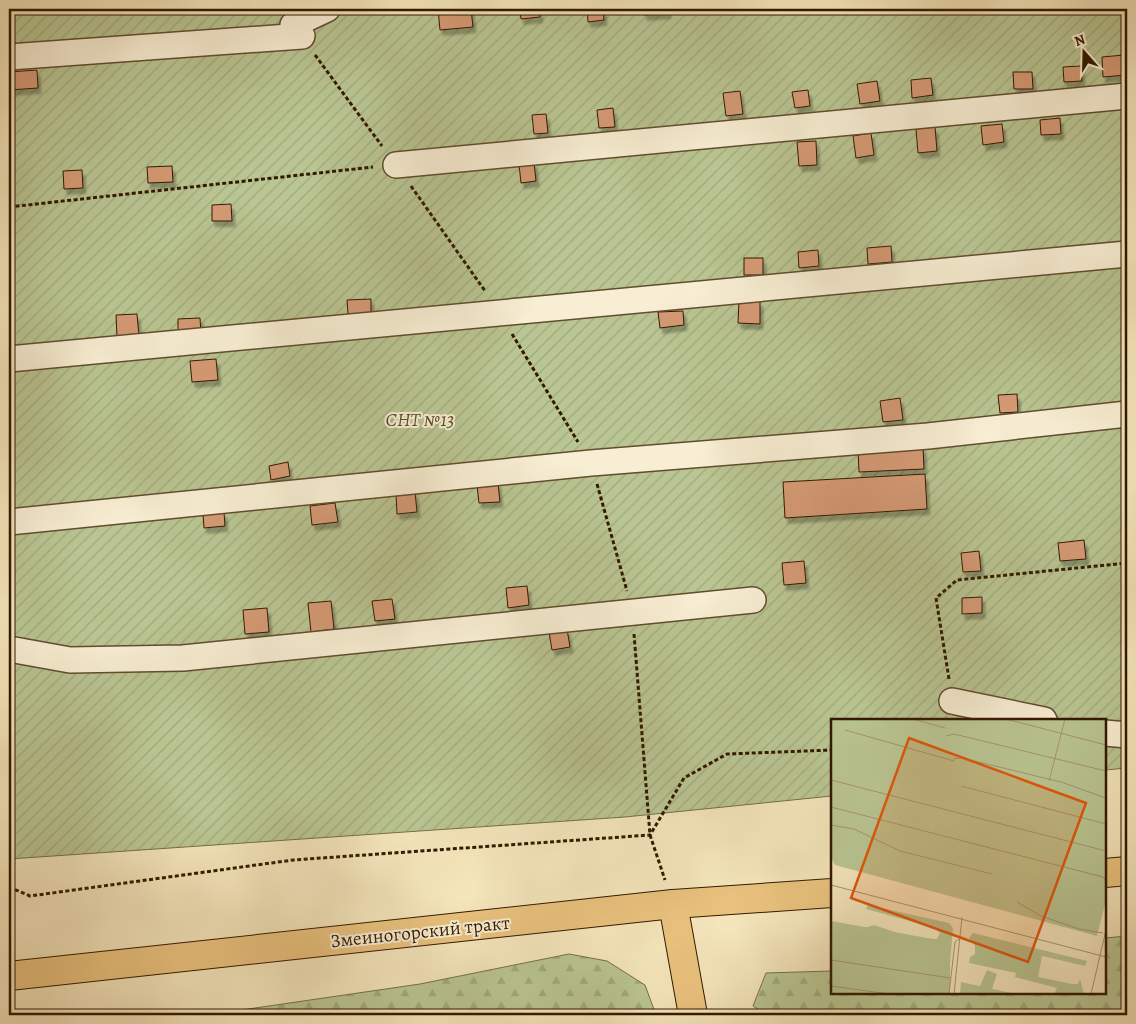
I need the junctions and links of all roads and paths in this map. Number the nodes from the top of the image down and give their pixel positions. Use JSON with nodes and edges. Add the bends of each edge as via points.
{"nodes":[{"id":1,"x":326,"y":9,"type":"edge"},
{"id":2,"x":297,"y":30,"type":"junction"},
{"id":3,"x":9,"y":57,"type":"edge"},
{"id":4,"x":1127,"y":96,"type":"edge"},
{"id":5,"x":396,"y":165,"type":"junction"},
{"id":6,"x":9,"y":207,"type":"edge"},
{"id":7,"x":1127,"y":254,"type":"edge"},
{"id":8,"x":499,"y":312,"type":"junction"},
{"id":9,"x":9,"y":359,"type":"edge"},
{"id":10,"x":1127,"y":414,"type":"edge"},
{"id":11,"x":591,"y":463,"type":"junction"},
{"id":12,"x":9,"y":522,"type":"edge"},
{"id":13,"x":1127,"y":563,"type":"edge"},
{"id":14,"x":753,"y":600,"type":"dead end"},
{"id":15,"x":633,"y":612,"type":"junction"},
{"id":16,"x":9,"y":650,"type":"edge"},
{"id":17,"x":952,"y":701,"type":"joint"},
{"id":18,"x":1039,"y":719,"type":"edge"},
{"id":19,"x":1106,"y":732,"type":"edge"},
{"id":20,"x":1127,"y":735,"type":"edge"},
{"id":21,"x":831,"y":750,"type":"edge"},
{"id":22,"x":650,"y":835,"type":"junction"},
{"id":23,"x":1127,"y":871,"type":"edge"},
{"id":24,"x":1106,"y":873,"type":"edge"},
{"id":25,"x":9,"y":887,"type":"edge"},
{"id":26,"x":831,"y":893,"type":"edge"},
{"id":27,"x":673,"y":904,"type":"junction"},
{"id":28,"x":9,"y":976,"type":"edge"},
{"id":29,"x":693,"y":1015,"type":"edge"}],
"edges":[{"from":1,"to":2,"type":"lane"},
{"from":2,"to":3,"type":"lane"},
{"from":2,"to":5,"type":"path"},
{"from":4,"to":5,"type":"lane"},
{"from":5,"to":6,"type":"path"},
{"from":5,"to":8,"type":"path"},
{"from":7,"to":8,"type":"lane"},
{"from":8,"to":9,"type":"lane"},
{"from":8,"to":11,"type":"path"},
{"from":10,"to":11,"type":"lane","via":[[928,436]]},
{"from":11,"to":12,"type":"lane"},
{"from":11,"to":15,"type":"path"},
{"from":13,"to":17,"type":"path","via":[[957,580],[936,598]]},
{"from":14,"to":15,"type":"lane"},
{"from":15,"to":16,"type":"lane","via":[[183,658],[70,660]]},
{"from":15,"to":22,"type":"path"},
{"from":17,"to":18,"type":"lane"},
{"from":19,"to":20,"type":"lane"},
{"from":21,"to":22,"type":"path","via":[[727,754],[684,778]]},
{"from":22,"to":25,"type":"path","via":[[293,860],[30,896]]},
{"from":22,"to":27,"type":"path"},
{"from":23,"to":24,"type":"main road"},
{"from":26,"to":27,"type":"main road","name":"Змеиногорский тракт"},
{"from":27,"to":28,"type":"main road","name":"Змеиногорский тракт"},
{"from":27,"to":29,"type":"main road"}]}
